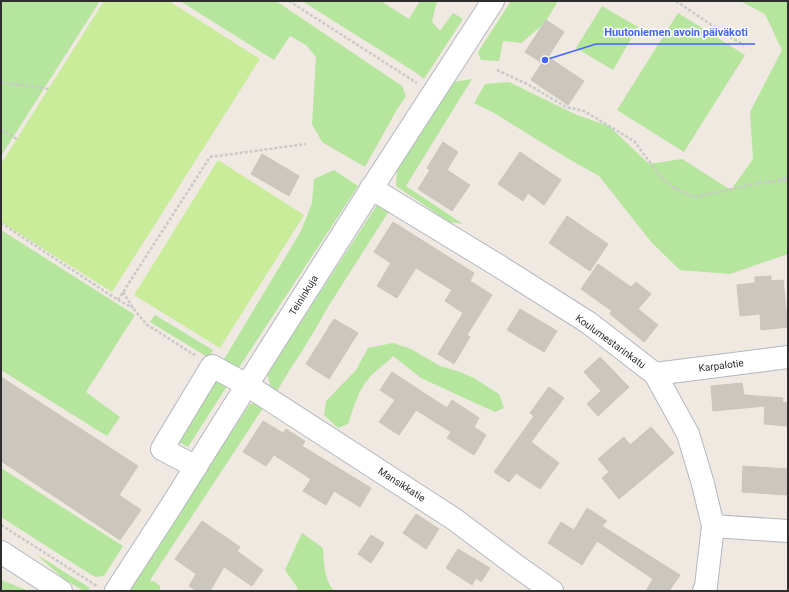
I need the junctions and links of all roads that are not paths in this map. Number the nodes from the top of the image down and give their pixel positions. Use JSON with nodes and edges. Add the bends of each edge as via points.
{"nodes":[{"id":1,"x":493,"y":1,"type":"edge"},
{"id":2,"x":371,"y":188,"type":"junction"},
{"id":3,"x":788,"y":357,"type":"edge"},
{"id":4,"x":655,"y":374,"type":"junction"},
{"id":5,"x":246,"y":385,"type":"junction"},
{"id":6,"x":196,"y":467,"type":"junction"},
{"id":7,"x":713,"y":526,"type":"junction"},
{"id":8,"x":788,"y":532,"type":"edge"},
{"id":9,"x":1,"y":552,"type":"edge"},
{"id":10,"x":108,"y":590,"type":"edge"},
{"id":11,"x":61,"y":591,"type":"edge"},
{"id":12,"x":552,"y":591,"type":"edge"},
{"id":13,"x":704,"y":591,"type":"edge"}],
"edges":[{"from":1,"to":2,"type":"street","name":"Teininkuja"},
{"from":2,"to":4,"type":"street","name":"Koulumestarinkatu","via":[[589,323]]},
{"from":2,"to":5,"type":"street","name":"Teininkuja"},
{"from":3,"to":4,"type":"street","name":"Karpalotie"},
{"from":4,"to":7,"type":"street","name":"Koulumestarinkatu","via":[[688,434]]},
{"from":5,"to":6,"type":"street","name":"Teininkuja"},
{"from":5,"to":6,"type":"street","name":"Mansikkatie","via":[[212,366],[162,449]]},
{"from":5,"to":12,"type":"street","name":"Mansikkatie","via":[[454,519]]},
{"from":6,"to":10,"type":"street","name":"Teininkuja","via":[[168,512]]},
{"from":7,"to":8,"type":"street"},
{"from":7,"to":13,"type":"street","name":"Koulumestarinkatu"},
{"from":9,"to":11,"type":"street"}]}
